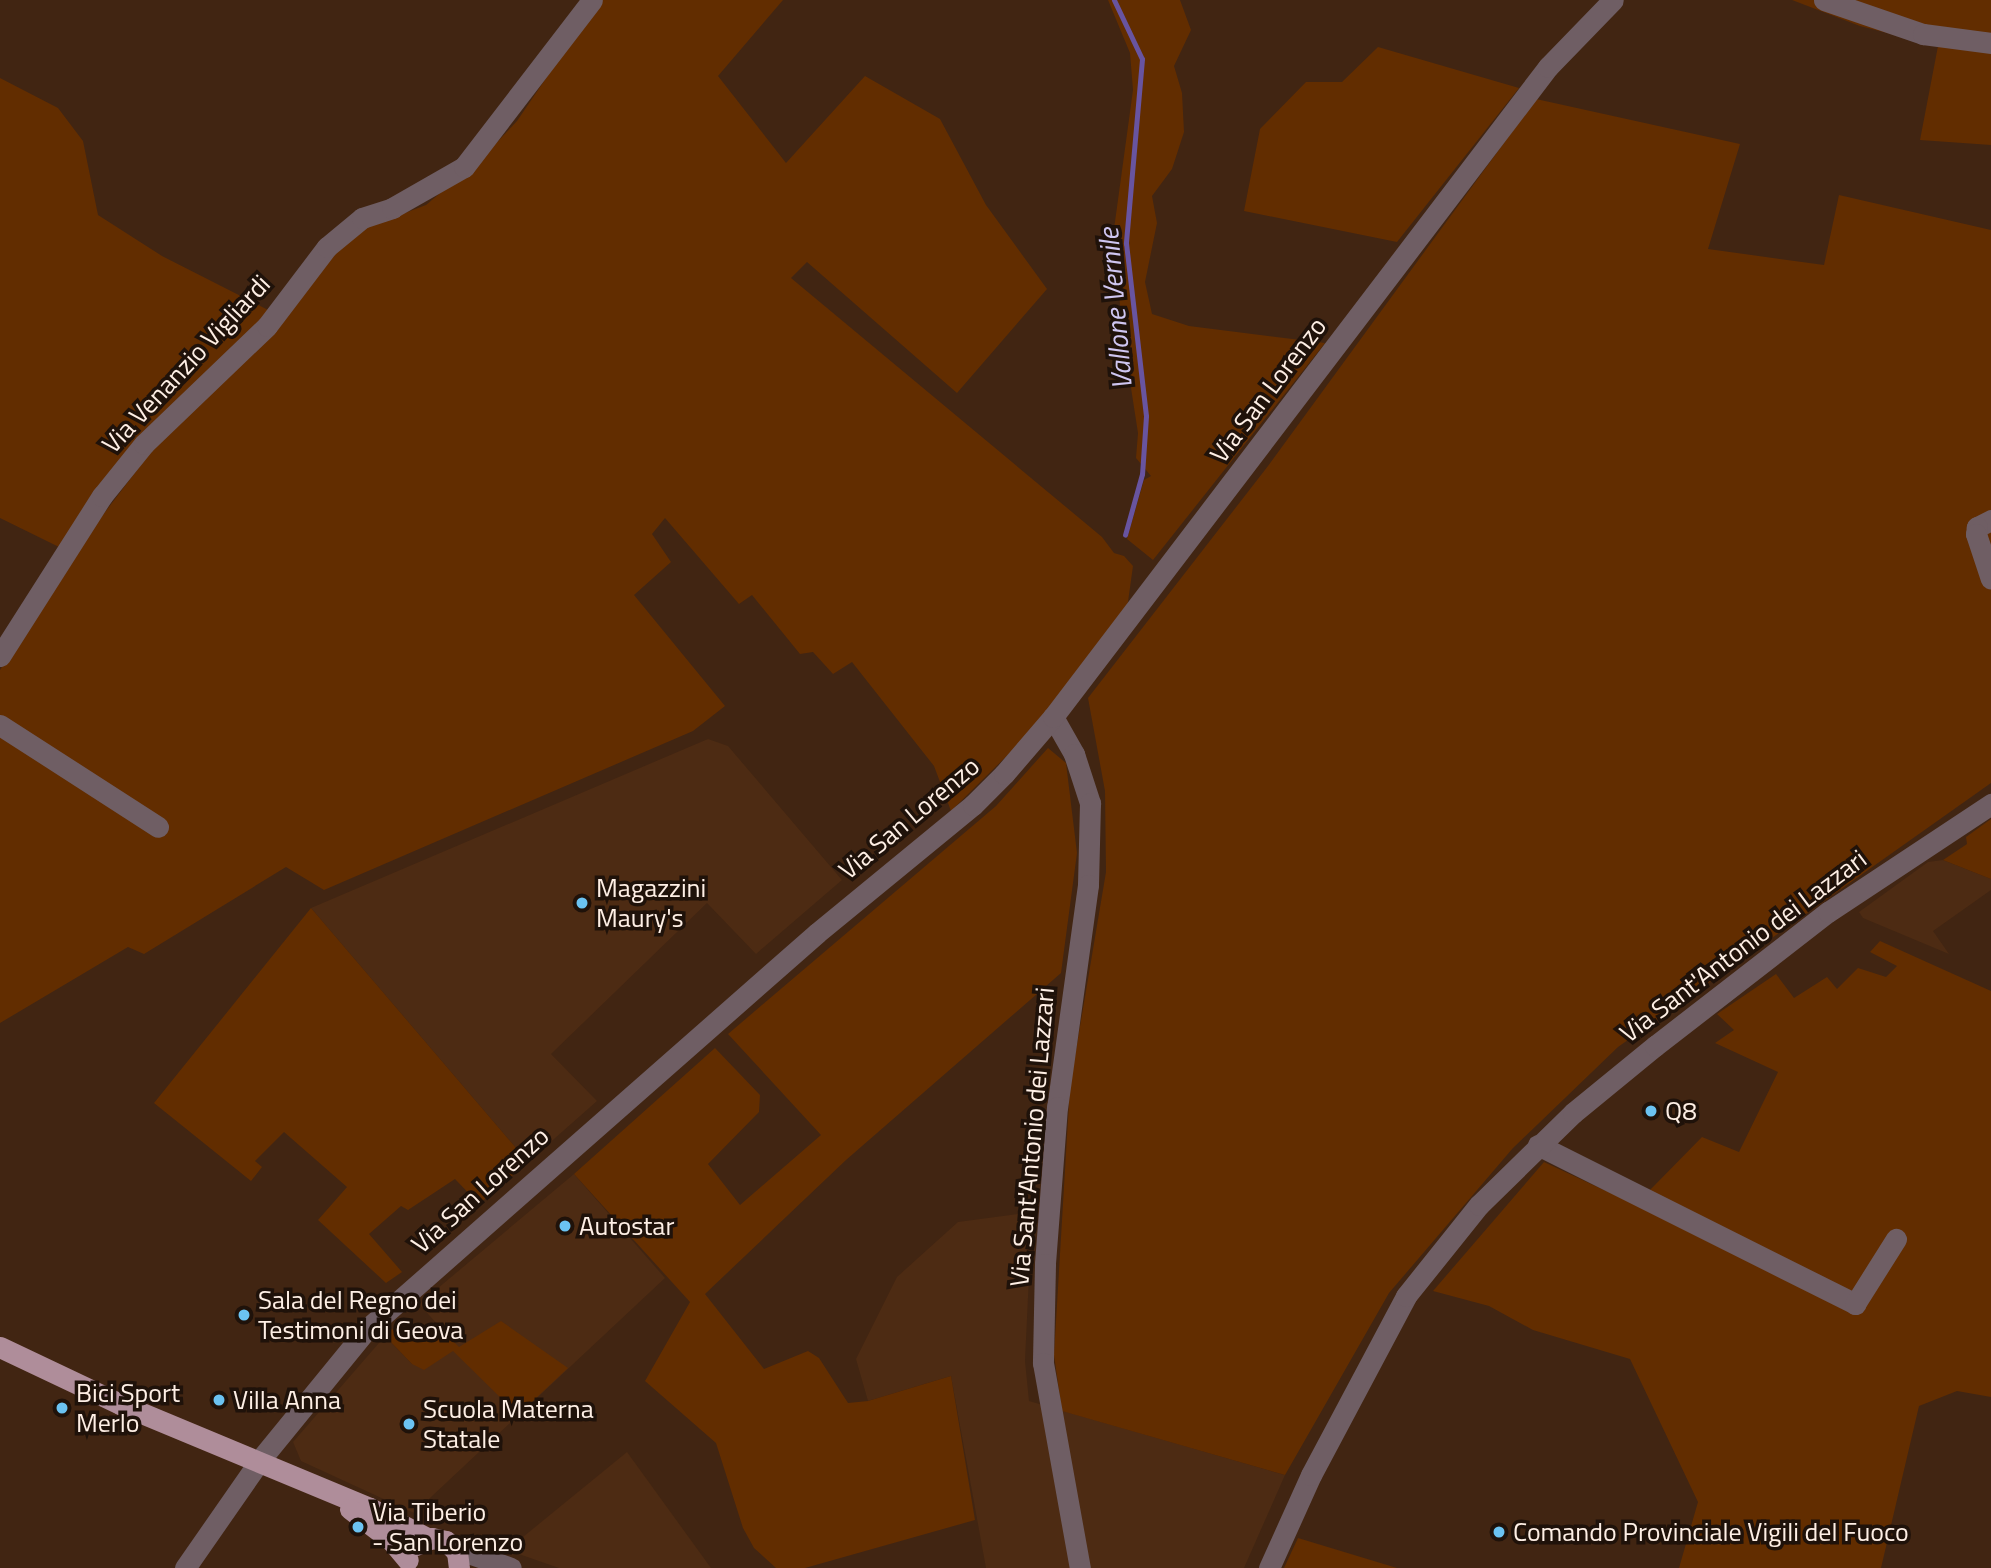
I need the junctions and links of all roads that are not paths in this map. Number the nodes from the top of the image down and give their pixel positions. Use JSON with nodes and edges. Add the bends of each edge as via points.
{"nodes":[{"id":1,"x":592,"y":0,"type":"edge"},
{"id":2,"x":1613,"y":0,"type":"edge"},
{"id":3,"x":1824,"y":0,"type":"edge"},
{"id":4,"x":1991,"y":43,"type":"edge"},
{"id":5,"x":1991,"y":520,"type":"edge"},
{"id":6,"x":1991,"y":579,"type":"edge"},
{"id":7,"x":0,"y":656,"type":"edge"},
{"id":8,"x":1053,"y":717,"type":"junction"},
{"id":9,"x":0,"y":725,"type":"edge"},
{"id":10,"x":1991,"y":804,"type":"edge"},
{"id":11,"x":158,"y":827,"type":"dead end"},
{"id":12,"x":1538,"y":1145,"type":"junction"},
{"id":13,"x":1896,"y":1239,"type":"dead end"},
{"id":14,"x":0,"y":1347,"type":"edge"},
{"id":15,"x":260,"y":1460,"type":"junction"},
{"id":16,"x":335,"y":1497,"type":"junction"},
{"id":17,"x":427,"y":1538,"type":"junction"},
{"id":18,"x":456,"y":1558,"type":"edge"},
{"id":19,"x":408,"y":1564,"type":"edge"},
{"id":20,"x":185,"y":1568,"type":"edge"},
{"id":21,"x":511,"y":1568,"type":"edge"},
{"id":22,"x":1080,"y":1568,"type":"edge"},
{"id":23,"x":1269,"y":1568,"type":"edge"}],
"edges":[{"from":1,"to":7,"type":"street","name":"Via Venanzio Vigliardi","via":[[464,167],[392,208],[362,218],[327,247],[267,326],[144,444],[102,496]]},
{"from":2,"to":8,"type":"street","name":"Via San Lorenzo","via":[[1548,67]]},
{"from":3,"to":4,"type":"street","via":[[1923,34]]},
{"from":5,"to":6,"type":"street","via":[[1977,527],[1976,534]]},
{"from":8,"to":15,"type":"street","name":"Via San Lorenzo","via":[[973,805],[863,892],[367,1329]]},
{"from":8,"to":22,"type":"street","name":"Via Sant'Antonio dei Lazzari","via":[[1074,754],[1090,803],[1088,885],[1057,1107],[1043,1363]]},
{"from":9,"to":11,"type":"street"},
{"from":10,"to":12,"type":"street","name":"Via Sant'Antonio dei Lazzari","via":[[1828,912],[1645,1054]]},
{"from":12,"to":13,"type":"street","via":[[1855,1304]]},
{"from":12,"to":23,"type":"street","name":"Via Sant'Antonio dei Lazzari","via":[[1479,1205],[1406,1296],[1311,1475]]},
{"from":14,"to":15,"type":"main road","via":[[120,1404]]},
{"from":15,"to":16,"type":"main road"},
{"from":15,"to":20,"type":"street","name":"Via San Lorenzo"},
{"from":16,"to":17,"type":"main road","via":[[370,1508]]},
{"from":16,"to":19,"type":"main road","via":[[391,1540]]},
{"from":17,"to":18,"type":"main road","via":[[442,1539]]},
{"from":17,"to":19,"type":"main road","via":[[414,1546]]},
{"from":18,"to":21,"type":"street"}]}
